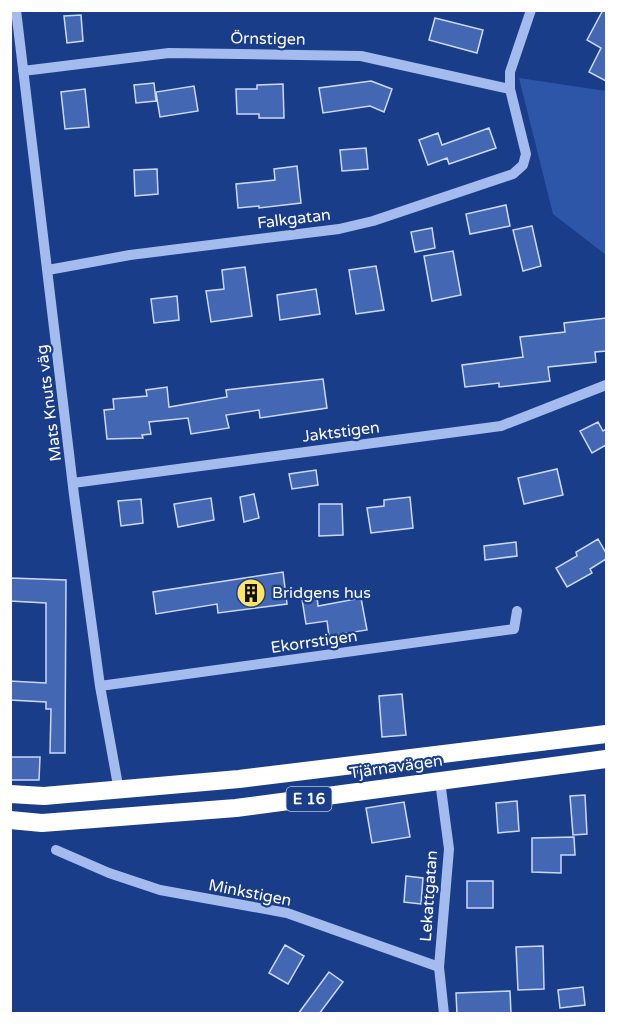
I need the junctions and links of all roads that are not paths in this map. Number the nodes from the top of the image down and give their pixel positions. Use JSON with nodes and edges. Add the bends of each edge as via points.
{"nodes":[{"id":1,"x":16,"y":10,"type":"edge"},
{"id":2,"x":531,"y":10,"type":"edge"},
{"id":3,"x":23,"y":71,"type":"junction"},
{"id":4,"x":510,"y":89,"type":"junction"},
{"id":5,"x":48,"y":270,"type":"junction"},
{"id":6,"x":606,"y":385,"type":"edge"},
{"id":7,"x":74,"y":483,"type":"junction"},
{"id":8,"x":517,"y":611,"type":"dead end"},
{"id":9,"x":100,"y":686,"type":"junction"},
{"id":10,"x":606,"y":734,"type":"edge"},
{"id":11,"x":606,"y":759,"type":"edge"},
{"id":12,"x":440,"y":781,"type":"junction"},
{"id":13,"x":119,"y":791,"type":"junction"},
{"id":14,"x":10,"y":794,"type":"edge"},
{"id":15,"x":10,"y":820,"type":"edge"},
{"id":16,"x":56,"y":850,"type":"dead end"},
{"id":17,"x":439,"y":967,"type":"junction"},
{"id":18,"x":444,"y":1014,"type":"edge"}],
"edges":[{"from":1,"to":3,"type":"street","name":"Mats Knuts väg"},
{"from":2,"to":4,"type":"street","via":[[510,72]]},
{"from":3,"to":4,"type":"street","name":"Örnstigen","via":[[169,53],[361,56]]},
{"from":3,"to":5,"type":"street","name":"Mats Knuts väg"},
{"from":4,"to":5,"type":"street","name":"Falkgatan","via":[[526,154],[523,165],[513,174],[339,229],[130,255]]},
{"from":5,"to":7,"type":"street","name":"Mats Knuts väg"},
{"from":6,"to":7,"type":"street","name":"Jaktstigen","via":[[501,426]]},
{"from":7,"to":9,"type":"street","name":"Mats Knuts väg"},
{"from":8,"to":9,"type":"street","name":"Ekorrstigen","via":[[514,629]]},
{"from":9,"to":13,"type":"street","name":"Mats Knuts väg"},
{"from":10,"to":13,"type":"highway","name":"Tjärnavägen","number":"E 16"},
{"from":11,"to":12,"type":"highway","name":"Tjärnavägen","number":"E 16"},
{"from":12,"to":15,"type":"highway","name":"Tjärnavägen","number":"E 16","via":[[236,808],[42,823]]},
{"from":12,"to":17,"type":"street","name":"Lekattgatan","via":[[449,849]]},
{"from":13,"to":14,"type":"highway","name":"Tjärnavägen","number":"E 16"},
{"from":16,"to":17,"type":"street","name":"Minkstigen","via":[[159,890],[287,914]]},
{"from":17,"to":18,"type":"street","name":"Lekattgatan"}]}
